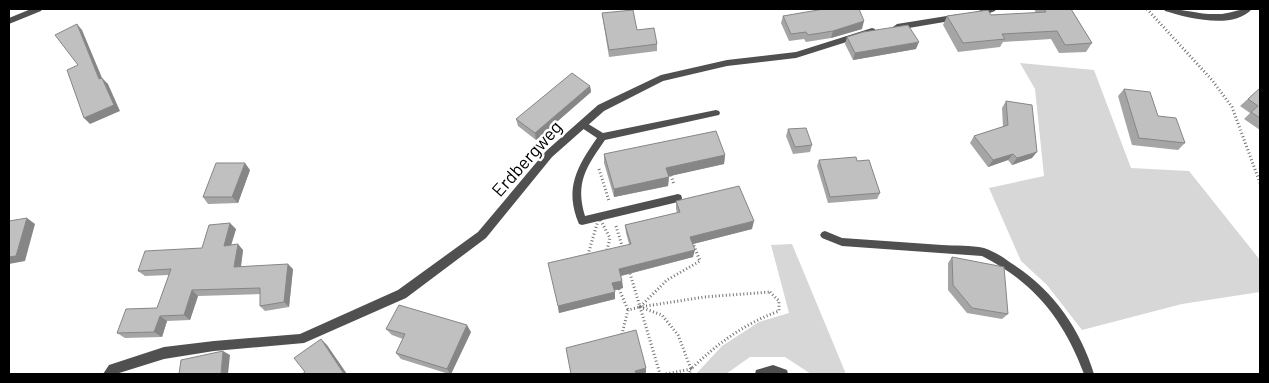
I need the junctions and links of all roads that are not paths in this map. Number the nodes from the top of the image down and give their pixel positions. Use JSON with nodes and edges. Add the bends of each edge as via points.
{"nodes":[{"id":1,"x":38,"y":9,"type":"edge"},
{"id":2,"x":992,"y":9,"type":"edge"},
{"id":3,"x":1168,"y":9,"type":"edge"},
{"id":4,"x":1248,"y":9,"type":"edge"},
{"id":5,"x":9,"y":21,"type":"edge"},
{"id":6,"x":716,"y":113,"type":"dead end"},
{"id":7,"x":582,"y":124,"type":"junction"},
{"id":8,"x":602,"y":137,"type":"junction"},
{"id":9,"x":678,"y":198,"type":"edge"},
{"id":10,"x":825,"y":234,"type":"dead end"},
{"id":11,"x":109,"y":374,"type":"edge"},
{"id":12,"x":760,"y":374,"type":"edge"},
{"id":13,"x":782,"y":374,"type":"edge"},
{"id":14,"x":1089,"y":374,"type":"edge"}],
"edges":[{"from":1,"to":5,"type":"street"},
{"from":2,"to":7,"type":"street","name":"Erdbergweg","via":[[980,14],[859,34],[796,55],[727,63],[661,78],[601,108]]},
{"from":3,"to":4,"type":"street","via":[[1216,17]]},
{"from":6,"to":8,"type":"lane"},
{"from":7,"to":8,"type":"lane"},
{"from":7,"to":11,"type":"street","name":"Erdbergweg","via":[[549,154],[482,235],[402,294],[300,339],[164,353],[113,369]]},
{"from":8,"to":9,"type":"lane","via":[[578,171],[575,202],[582,221]]},
{"from":10,"to":14,"type":"lane","via":[[842,242],[983,252],[1004,261],[1034,285],[1067,322],[1082,351]]},
{"from":12,"to":13,"type":"lane","via":[[773,370]]}]}
